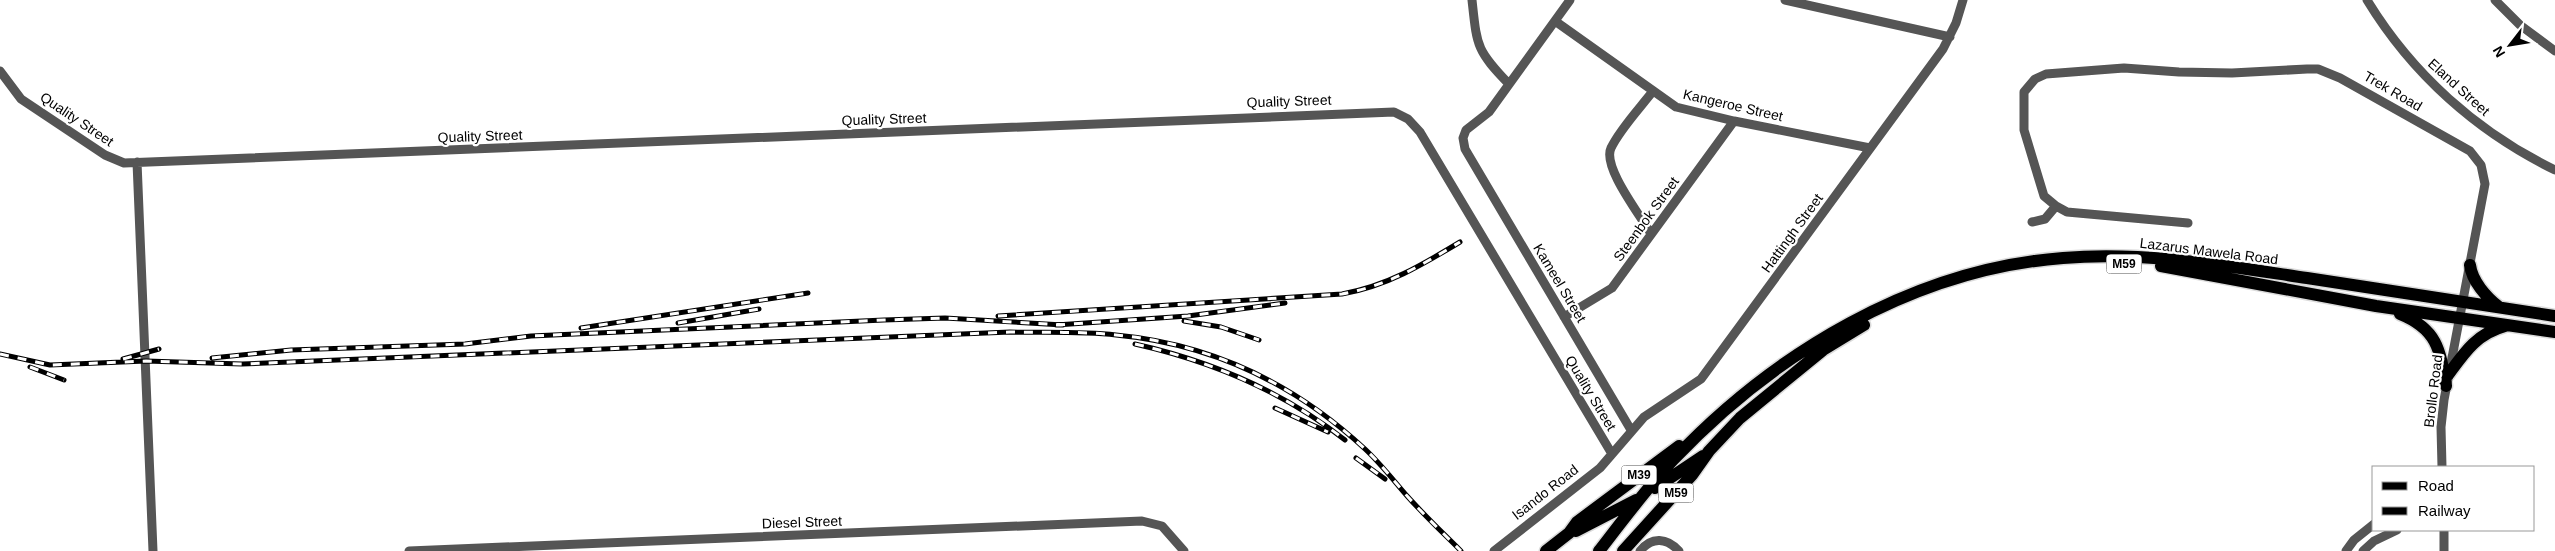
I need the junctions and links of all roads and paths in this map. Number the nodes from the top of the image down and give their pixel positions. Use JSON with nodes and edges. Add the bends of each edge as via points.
{"nodes":[{"id":1,"x":1472,"y":0,"type":"edge"},
{"id":2,"x":1570,"y":0,"type":"edge"},
{"id":3,"x":1785,"y":0,"type":"edge"},
{"id":4,"x":1963,"y":0,"type":"edge"},
{"id":5,"x":2366,"y":0,"type":"edge"},
{"id":6,"x":2495,"y":0,"type":"edge"},
{"id":7,"x":1555,"y":21,"type":"junction"},
{"id":8,"x":1950,"y":37,"type":"junction"},
{"id":9,"x":2555,"y":52,"type":"edge"},
{"id":10,"x":0,"y":71,"type":"edge"},
{"id":11,"x":1509,"y":84,"type":"junction"},
{"id":12,"x":1652,"y":91,"type":"junction"},
{"id":13,"x":1734,"y":121,"type":"junction"},
{"id":14,"x":1870,"y":148,"type":"junction"},
{"id":15,"x":137,"y":162,"type":"junction"},
{"id":16,"x":2555,"y":170,"type":"edge"},
{"id":17,"x":2056,"y":206,"type":"junction"},
{"id":18,"x":2032,"y":222,"type":"dead end"},
{"id":19,"x":2188,"y":223,"type":"dead end"},
{"id":20,"x":1651,"y":234,"type":"junction"},
{"id":21,"x":2470,"y":265,"type":"junction"},
{"id":22,"x":2461,"y":302,"type":"junction"},
{"id":23,"x":2376,"y":306,"type":"junction"},
{"id":24,"x":2499,"y":307,"type":"junction"},
{"id":25,"x":1564,"y":316,"type":"junction"},
{"id":26,"x":2555,"y":316,"type":"edge"},
{"id":27,"x":2458,"y":318,"type":"junction"},
{"id":28,"x":2509,"y":325,"type":"junction"},
{"id":29,"x":2555,"y":332,"type":"edge"},
{"id":30,"x":2447,"y":381,"type":"junction"},
{"id":31,"x":1713,"y":421,"type":"junction"},
{"id":32,"x":1631,"y":430,"type":"junction"},
{"id":33,"x":1709,"y":452,"type":"junction"},
{"id":34,"x":1612,"y":454,"type":"junction"},
{"id":35,"x":2442,"y":466,"type":"edge"},
{"id":36,"x":1639,"y":498,"type":"junction"},
{"id":37,"x":2372,"y":526,"type":"edge"},
{"id":38,"x":2395,"y":531,"type":"edge"},
{"id":39,"x":2444,"y":531,"type":"edge"},
{"id":40,"x":1569,"y":533,"type":"junction"},
{"id":41,"x":153,"y":551,"type":"edge"},
{"id":42,"x":409,"y":551,"type":"edge"},
{"id":43,"x":1184,"y":551,"type":"edge"},
{"id":44,"x":1494,"y":551,"type":"edge"},
{"id":45,"x":1546,"y":551,"type":"edge"},
{"id":46,"x":1599,"y":551,"type":"edge"},
{"id":47,"x":1623,"y":551,"type":"edge"},
{"id":48,"x":1640,"y":551,"type":"edge"},
{"id":49,"x":1680,"y":551,"type":"edge"},
{"id":50,"x":2346,"y":551,"type":"edge"},
{"id":51,"x":2363,"y":551,"type":"edge"},
{"id":52,"x":2444,"y":551,"type":"edge"}],
"edges":[{"from":1,"to":11,"type":"street","via":[[1479,48],[1488,63]]},
{"from":2,"to":7,"type":"street"},
{"from":3,"to":8,"type":"street"},
{"from":4,"to":8,"type":"street","name":"Hattingh Street"},
{"from":5,"to":16,"type":"street","name":"Eland Street","via":[[2400,48],[2439,91],[2500,140]]},
{"from":6,"to":9,"type":"street","via":[[2520,25]]},
{"from":7,"to":11,"type":"street"},
{"from":7,"to":12,"type":"street","name":"Kangeroe Street"},
{"from":8,"to":14,"type":"street","name":"Hattingh Street"},
{"from":10,"to":15,"type":"street","name":"Quality Street","via":[[21,98],[105,155],[124,163]]},
{"from":11,"to":25,"type":"street","name":"Kameel Street","via":[[1489,112],[1464,133],[1465,150]]},
{"from":12,"to":13,"type":"street","name":"Kangeroe Street","via":[[1676,107]]},
{"from":12,"to":20,"type":"street","via":[[1612,148],[1610,159],[1615,175]]},
{"from":13,"to":14,"type":"street","name":"Kangeroe Street"},
{"from":13,"to":20,"type":"street","name":"Steenbok Street"},
{"from":14,"to":32,"type":"street","name":"Hattingh Street","via":[[1701,379],[1644,417]]},
{"from":15,"to":34,"type":"street","name":"Quality Street","via":[[1394,112],[1408,119],[1420,132]]},
{"from":15,"to":41,"type":"street"},
{"from":17,"to":18,"type":"street","via":[[2044,219]]},
{"from":17,"to":19,"type":"street","via":[[2067,212]]},
{"from":17,"to":21,"type":"street","name":"Trek Road","via":[[2044,196],[2024,130],[2024,92],[2034,80],[2046,74],[2124,68],[2232,73],[2318,69],[2349,82],[2470,151],[2481,165],[2485,184]]},
{"from":20,"to":25,"type":"street","name":"Steenbok Street","via":[[1612,288]]},
{"from":21,"to":22,"type":"street","name":"Trek Road"},
{"from":21,"to":24,"type":"main road","via":[[2483,291]]},
{"from":22,"to":24,"type":"main road","name":"Lazarus Mawela Road","number":"M59"},
{"from":22,"to":27,"type":"street","name":"Trek Road"},
{"from":22,"to":31,"type":"main road","name":"Lazarus Mawela Road","number":"M59","via":[[2144,256],[2061,258],[2022,263],[1953,280],[1874,311],[1823,338],[1781,366]]},
{"from":23,"to":27,"type":"main road","name":"Lazarus Mawela Road","number":"M59"},
{"from":23,"to":30,"type":"main road","via":[[2410,318],[2427,329],[2440,353]]},
{"from":23,"to":33,"type":"main road","name":"Lazarus Mawela Road","number":"M59","via":[[2149,265],[2084,264],[1992,277],[1907,304],[1853,331],[1766,395]]},
{"from":24,"to":26,"type":"main road","name":"Lazarus Mawela Road","number":"M59"},
{"from":25,"to":32,"type":"street","name":"Kameel Street"},
{"from":27,"to":28,"type":"main road","number":"M59"},
{"from":27,"to":30,"type":"street","name":"Brollo Road"},
{"from":28,"to":29,"type":"main road","number":"M59"},
{"from":28,"to":30,"type":"main road","via":[[2475,340]]},
{"from":30,"to":35,"type":"street","name":"Brollo Road","via":[[2441,427]]},
{"from":31,"to":36,"type":"main road","name":"Lazarus Mawela Road","number":"M59"},
{"from":31,"to":40,"type":"main road","number":"M39","via":[[1605,500],[1577,522]]},
{"from":32,"to":34,"type":"street","name":"Hattingh Street"},
{"from":33,"to":36,"type":"main road","number":"M39"},
{"from":33,"to":47,"type":"main road","name":"Lazarus Mawela Road","number":"M59","via":[[1692,476]]},
{"from":34,"to":44,"type":"street","name":"Isando Road","via":[[1595,473]]},
{"from":36,"to":40,"type":"main road","number":"M39"},
{"from":36,"to":46,"type":"main road","name":"Lazarus Mawela Road","number":"M59"},
{"from":37,"to":50,"type":"street"},
{"from":38,"to":51,"type":"street","via":[[2374,541]]},
{"from":39,"to":52,"type":"street"},
{"from":40,"to":45,"type":"main road","number":"M39"},
{"from":42,"to":43,"type":"street","name":"Diesel Street","via":[[1142,521],[1162,526]]},
{"from":48,"to":49,"type":"street","via":[[1649,543],[1660,540]]}]}
